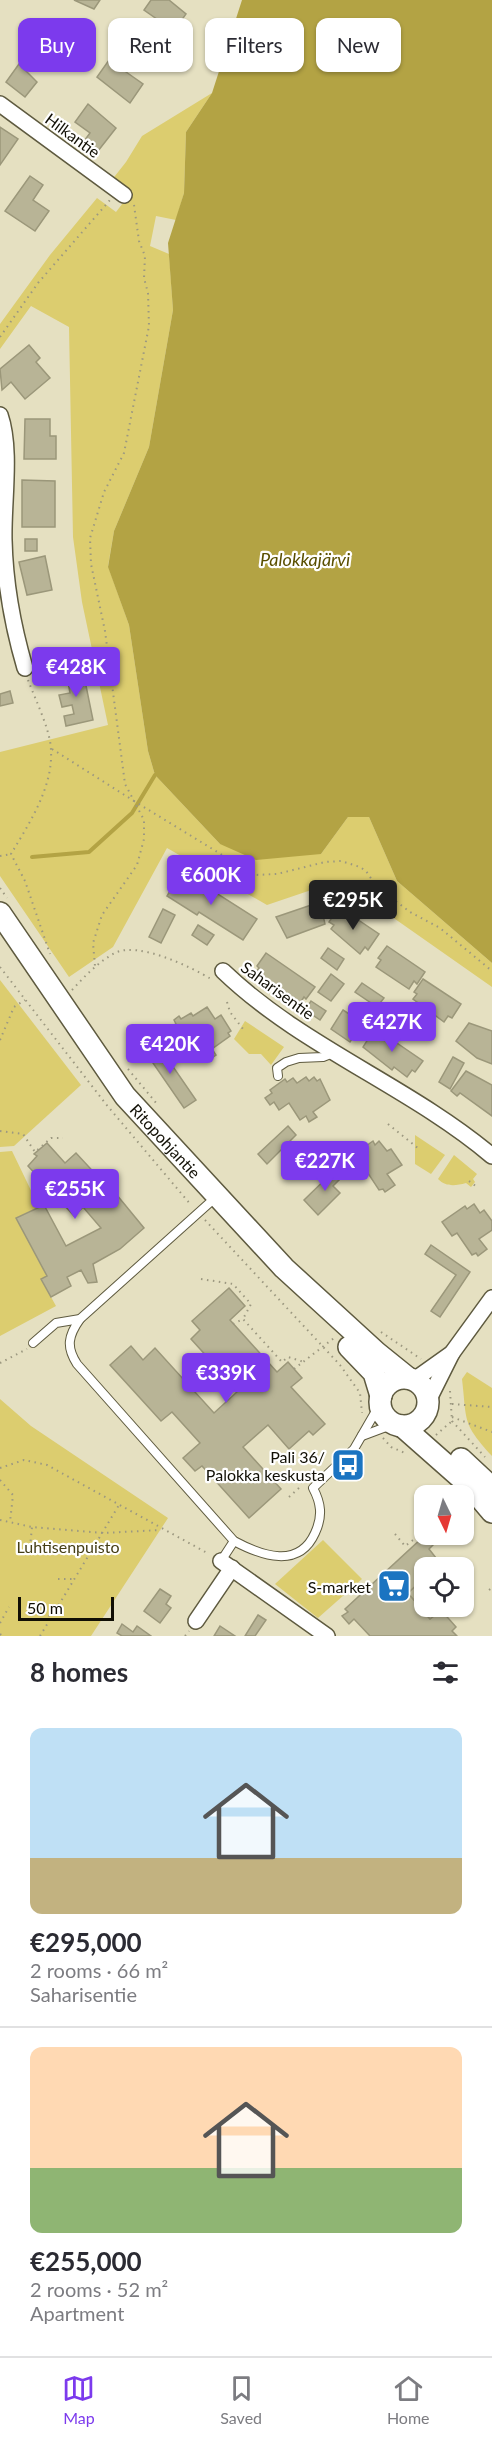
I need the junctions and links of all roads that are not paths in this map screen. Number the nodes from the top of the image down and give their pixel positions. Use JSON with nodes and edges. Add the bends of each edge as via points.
{"nodes":[{"id":1,"x":0,"y":104,"type":"edge"},
{"id":2,"x":124,"y":195,"type":"road end"},
{"id":3,"x":0,"y":415,"type":"edge"},
{"id":4,"x":25,"y":668,"type":"road end"},
{"id":5,"x":0,"y":913,"type":"edge"},
{"id":6,"x":216,"y":975,"type":"road end"},
{"id":7,"x":334,"y":1052,"type":"junction"},
{"id":8,"x":278,"y":1076,"type":"dead end"},
{"id":9,"x":492,"y":1156,"type":"edge"},
{"id":10,"x":216,"y":1197,"type":"junction"},
{"id":11,"x":284,"y":1268,"type":"junction"},
{"id":12,"x":492,"y":1298,"type":"edge"},
{"id":13,"x":80,"y":1319,"type":"junction"},
{"id":14,"x":33,"y":1343,"type":"road end"},
{"id":15,"x":437,"y":1371,"type":"junction"},
{"id":16,"x":411,"y":1379,"type":"junction"},
{"id":17,"x":381,"y":1400,"type":"junction"},
{"id":18,"x":427,"y":1406,"type":"junction"},
{"id":19,"x":391,"y":1427,"type":"junction"},
{"id":20,"x":362,"y":1436,"type":"junction"},
{"id":21,"x":492,"y":1488,"type":"edge"},
{"id":22,"x":492,"y":1512,"type":"edge"},
{"id":23,"x":234,"y":1541,"type":"junction"},
{"id":24,"x":227,"y":1565,"type":"junction"},
{"id":25,"x":196,"y":1621,"type":"dead end"},
{"id":26,"x":327,"y":1636,"type":"edge"}],
"edges":[{"from":1,"to":2,"type":"street","name":"Hilkantie"},
{"from":3,"to":4,"type":"street","via":[[4,435],[7,587]]},
{"from":5,"to":10,"type":"main road","name":"Ritopohjantie","via":[[125,1096]]},
{"from":6,"to":7,"type":"street","name":"Saharisentie"},
{"from":7,"to":8,"type":"lane","via":[[286,1062],[277,1068]]},
{"from":7,"to":9,"type":"street","name":"Saharisentie","via":[[453,1126]]},
{"from":10,"to":11,"type":"main road","name":"Ritopohjantie"},
{"from":10,"to":13,"type":"lane"},
{"from":11,"to":16,"type":"main road","name":"Ritopohjantie","via":[[376,1353]]},
{"from":11,"to":17,"type":"main road","name":"Ritopohjantie","via":[[330,1342],[374,1372]]},
{"from":12,"to":15,"type":"street"},
{"from":13,"to":14,"type":"lane","via":[[56,1323]]},
{"from":13,"to":23,"type":"lane","via":[[69,1339],[77,1364]]},
{"from":15,"to":16,"type":"street"},
{"from":15,"to":18,"type":"street"},
{"from":16,"to":17,"type":"main road","via":[[388,1384]]},
{"from":16,"to":18,"type":"main road","via":[[423,1387]]},
{"from":17,"to":19,"type":"main road"},
{"from":17,"to":20,"type":"lane"},
{"from":18,"to":19,"type":"main road","via":[[418,1422]]},
{"from":18,"to":21,"type":"main road","via":[[428,1423],[435,1436]]},
{"from":19,"to":20,"type":"lane"},
{"from":19,"to":22,"type":"main road","via":[[470,1486]]},
{"from":20,"to":23,"type":"lane","via":[[354,1449],[313,1488],[321,1512],[309,1546],[291,1556],[268,1555]]},
{"from":23,"to":24,"type":"lane"},
{"from":24,"to":25,"type":"street"},
{"from":24,"to":26,"type":"street"}]}
